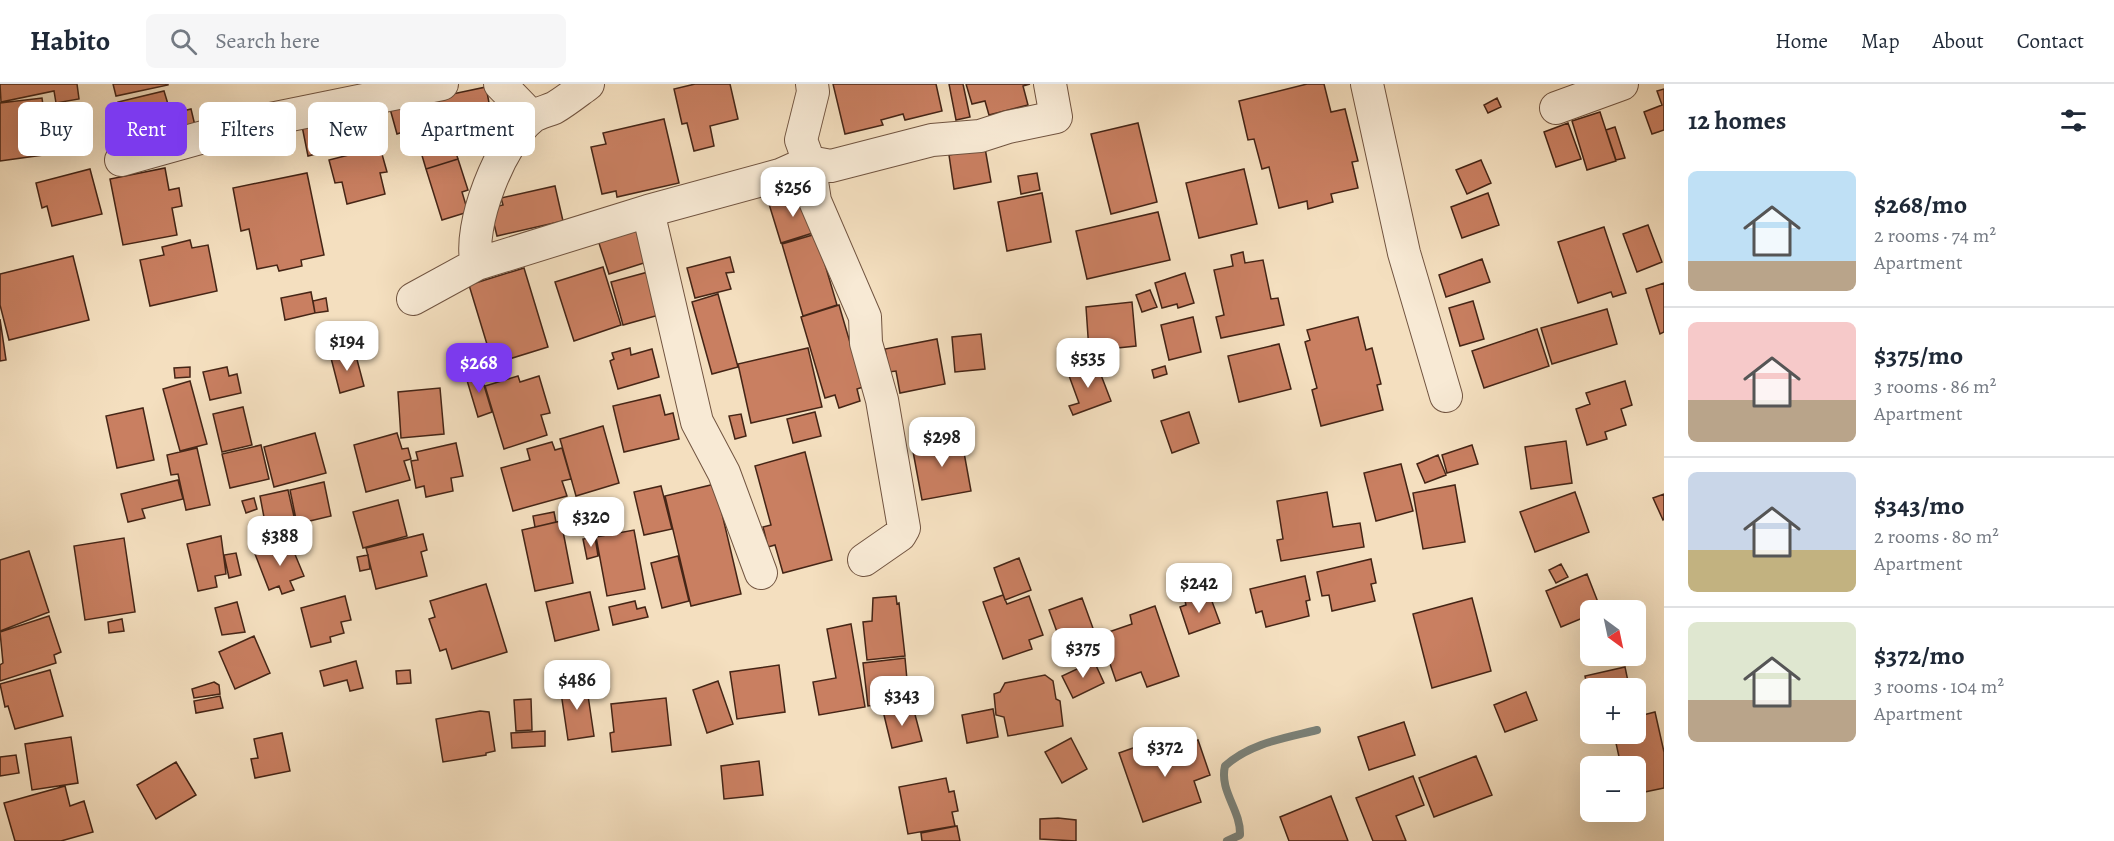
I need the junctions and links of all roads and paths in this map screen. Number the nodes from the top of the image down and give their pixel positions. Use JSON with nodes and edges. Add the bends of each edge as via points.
{"nodes":[{"id":1,"x":442,"y":84,"type":"edge"},
{"id":2,"x":500,"y":84,"type":"edge"},
{"id":3,"x":588,"y":84,"type":"edge"},
{"id":4,"x":812,"y":84,"type":"edge"},
{"id":5,"x":1050,"y":84,"type":"edge"},
{"id":6,"x":1367,"y":84,"type":"edge"},
{"id":7,"x":1622,"y":84,"type":"edge"},
{"id":8,"x":517,"y":102,"type":"edge"},
{"id":9,"x":1556,"y":108,"type":"dead end"},
{"id":10,"x":535,"y":116,"type":"edge"},
{"id":11,"x":505,"y":156,"type":"edge"},
{"id":12,"x":121,"y":160,"type":"dead end"},
{"id":13,"x":809,"y":162,"type":"junction"},
{"id":14,"x":648,"y":211,"type":"junction"},
{"id":15,"x":477,"y":264,"type":"junction"},
{"id":16,"x":413,"y":299,"type":"dead end"},
{"id":17,"x":1446,"y":396,"type":"dead end"},
{"id":18,"x":864,"y":560,"type":"dead end"},
{"id":19,"x":761,"y":573,"type":"dead end"}],
"edges":[{"from":1,"to":12,"type":"street","via":[[261,121]]},
{"from":2,"to":8,"type":"street"},
{"from":3,"to":10,"type":"street"},
{"from":4,"to":13,"type":"street","via":[[801,140]]},
{"from":5,"to":13,"type":"street","via":[[1056,117],[980,136],[932,140],[831,166]]},
{"from":6,"to":17,"type":"street","via":[[1404,253]]},
{"from":7,"to":9,"type":"street"},
{"from":11,"to":15,"type":"street","via":[[483,203],[474,253]]},
{"from":13,"to":14,"type":"street","via":[[780,175]]},
{"from":13,"to":18,"type":"street","via":[[815,201],[865,317],[866,342],[898,481],[904,528]]},
{"from":14,"to":15,"type":"street"},
{"from":14,"to":19,"type":"street","via":[[697,422],[724,473]]},
{"from":15,"to":16,"type":"street"}]}
